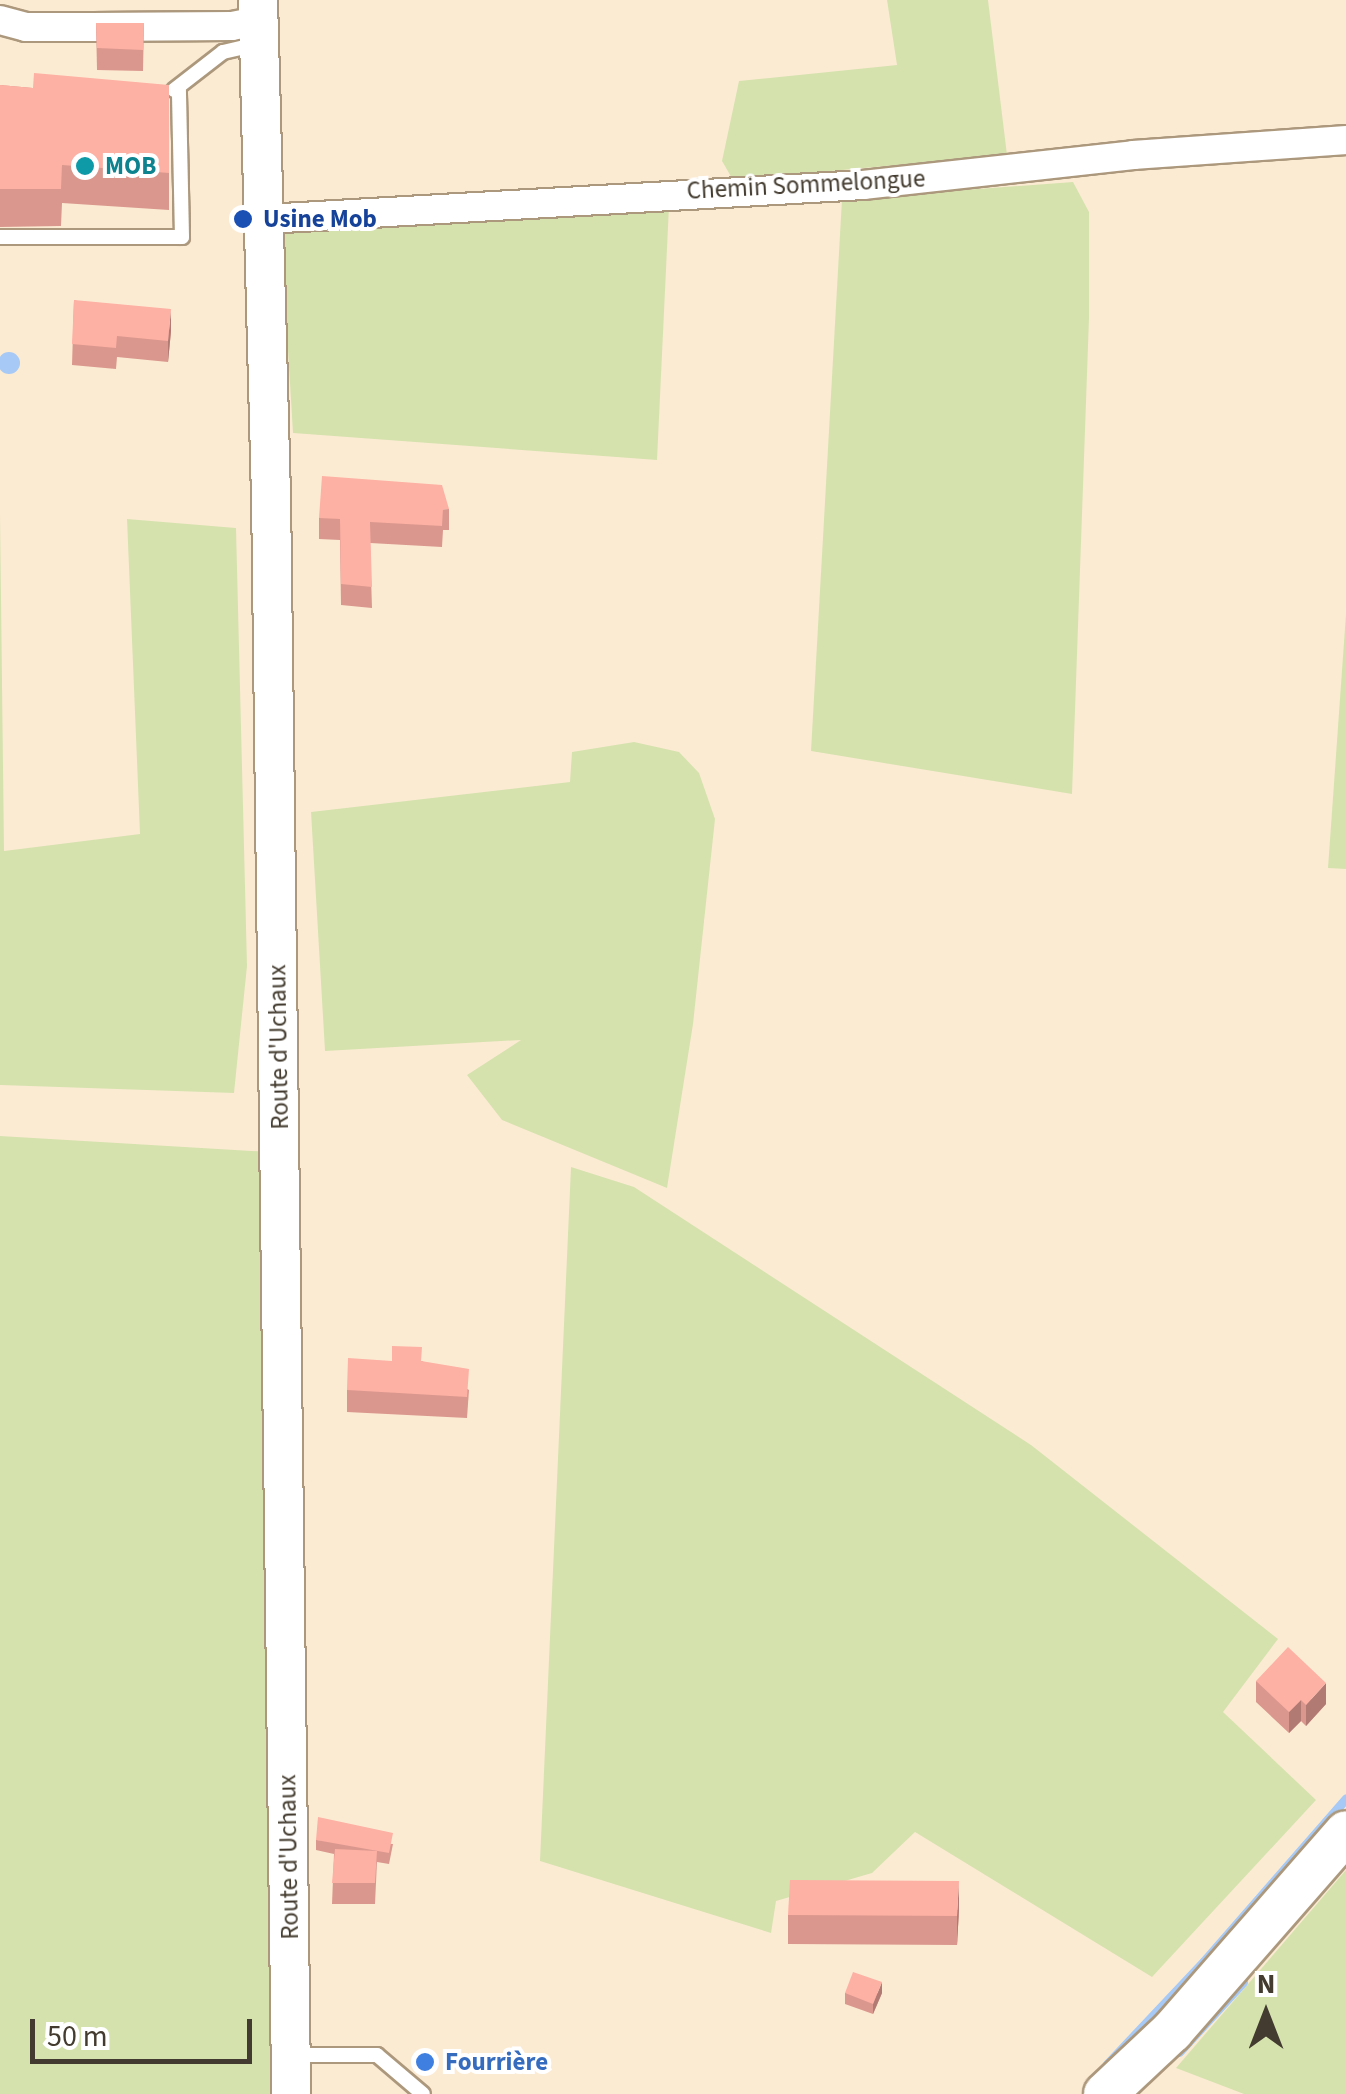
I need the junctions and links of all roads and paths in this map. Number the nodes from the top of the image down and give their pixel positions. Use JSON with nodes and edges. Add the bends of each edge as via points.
{"nodes":[{"id":1,"x":0,"y":20,"type":"edge"},
{"id":2,"x":258,"y":22,"type":"edge"},
{"id":3,"x":159,"y":90,"type":"edge"},
{"id":4,"x":179,"y":90,"type":"junction"},
{"id":5,"x":1346,"y":140,"type":"edge"},
{"id":6,"x":264,"y":219,"type":"junction"},
{"id":7,"x":0,"y":236,"type":"edge"},
{"id":8,"x":1346,"y":1832,"type":"edge"},
{"id":9,"x":291,"y":2055,"type":"junction"},
{"id":10,"x":291,"y":2094,"type":"edge"},
{"id":11,"x":422,"y":2094,"type":"edge"},
{"id":12,"x":1104,"y":2094,"type":"edge"}],
"edges":[{"from":1,"to":2,"type":"street","via":[[26,27]]},
{"from":2,"to":4,"type":"lane"},
{"from":2,"to":6,"type":"main road","name":"Route d'Uchaux"},
{"from":3,"to":4,"type":"lane"},
{"from":4,"to":7,"type":"lane","via":[[182,237]]},
{"from":5,"to":6,"type":"street","name":"Chemin Sommelongue","via":[[863,185]]},
{"from":6,"to":9,"type":"main road","name":"Route d'Uchaux"},
{"from":8,"to":12,"type":"main road","via":[[1172,2032]]},
{"from":9,"to":10,"type":"main road","name":"Route d'Uchaux"},
{"from":9,"to":11,"type":"lane","via":[[378,2055]]}]}
